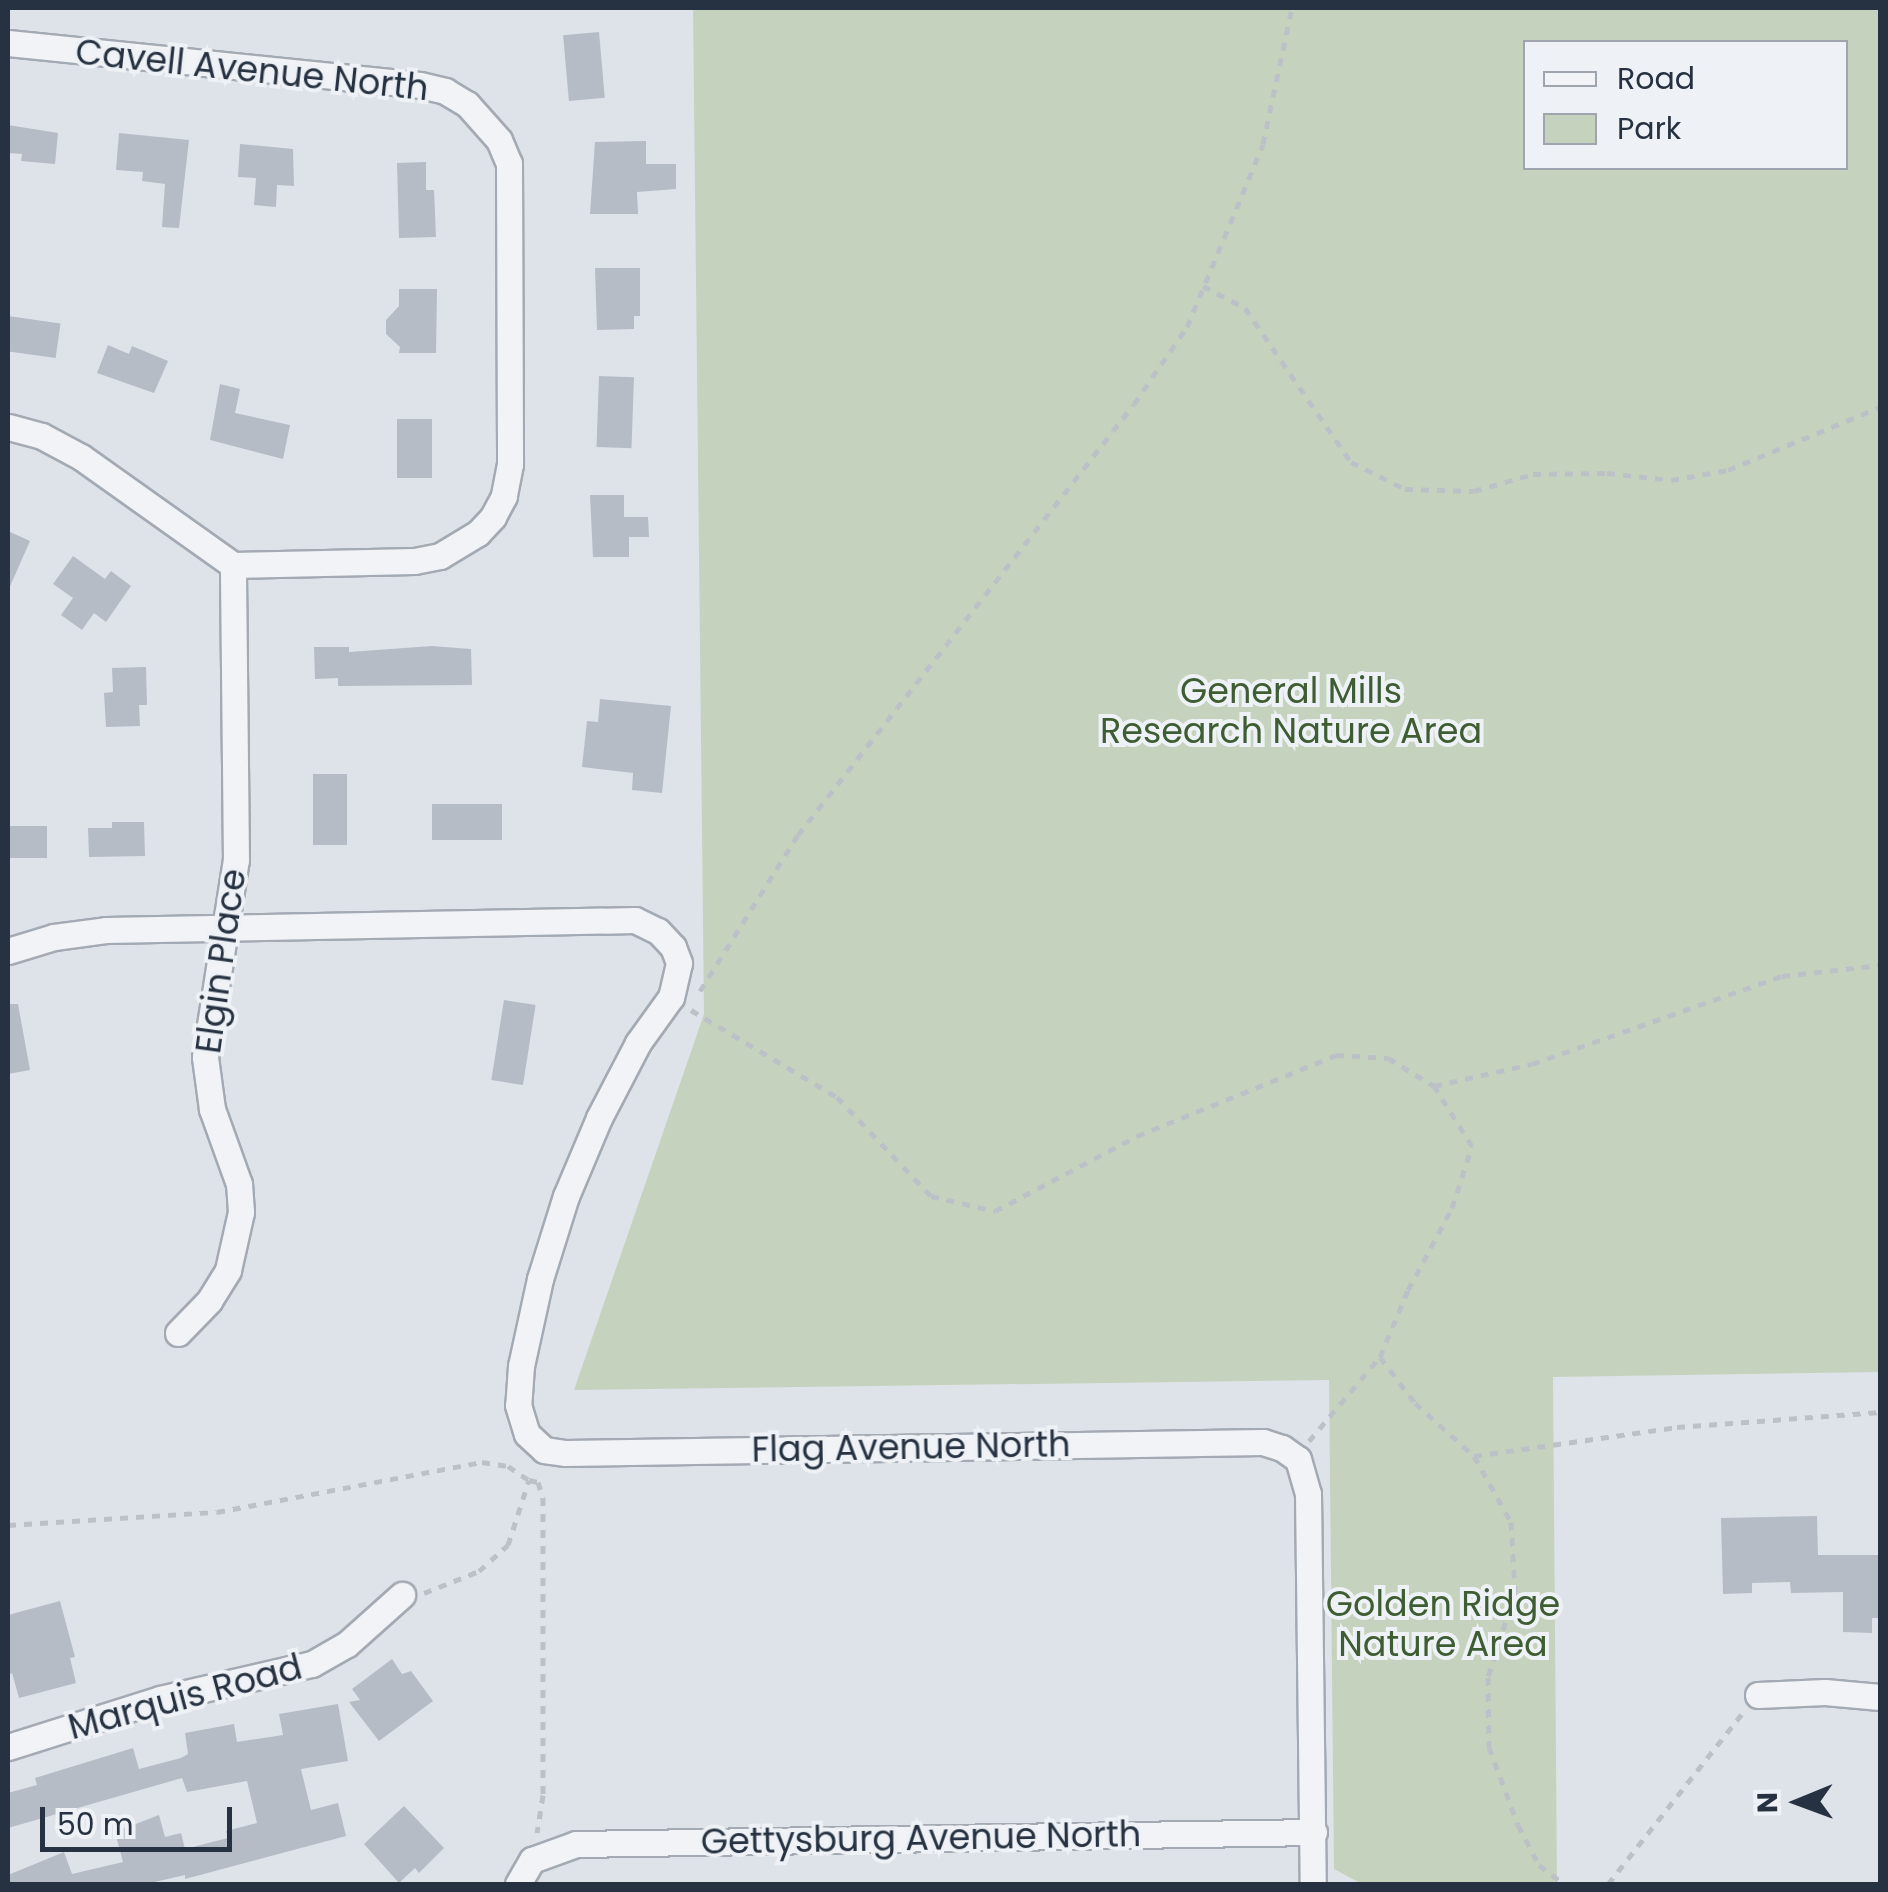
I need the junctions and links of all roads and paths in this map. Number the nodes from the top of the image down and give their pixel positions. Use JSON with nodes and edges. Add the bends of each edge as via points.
{"nodes":[{"id":1,"x":1292,"y":8,"type":"edge"},
{"id":2,"x":8,"y":44,"type":"edge"},
{"id":3,"x":1203,"y":286,"type":"junction"},
{"id":4,"x":1880,"y":407,"type":"edge"},
{"id":5,"x":8,"y":427,"type":"edge"},
{"id":6,"x":233,"y":564,"type":"junction"},
{"id":7,"x":225,"y":930,"type":"junction"},
{"id":8,"x":8,"y":951,"type":"edge"},
{"id":9,"x":1880,"y":964,"type":"edge"},
{"id":10,"x":681,"y":1003,"type":"junction"},
{"id":11,"x":683,"y":1020,"type":"dead end"},
{"id":12,"x":1434,"y":1086,"type":"junction"},
{"id":13,"x":178,"y":1333,"type":"dead end"},
{"id":14,"x":1380,"y":1356,"type":"junction"},
{"id":15,"x":1880,"y":1412,"type":"edge"},
{"id":16,"x":1294,"y":1430,"type":"dead end"},
{"id":17,"x":1303,"y":1450,"type":"junction"},
{"id":18,"x":1474,"y":1456,"type":"junction"},
{"id":19,"x":529,"y":1480,"type":"junction"},
{"id":20,"x":8,"y":1525,"type":"edge"},
{"id":21,"x":402,"y":1595,"type":"joint"},
{"id":22,"x":1758,"y":1695,"type":"joint"},
{"id":23,"x":1880,"y":1697,"type":"edge"},
{"id":24,"x":8,"y":1747,"type":"edge"},
{"id":25,"x":1314,"y":1832,"type":"junction"},
{"id":26,"x":532,"y":1860,"type":"junction"},
{"id":27,"x":518,"y":1884,"type":"edge"},
{"id":28,"x":1313,"y":1884,"type":"edge"},
{"id":29,"x":1564,"y":1884,"type":"edge"},
{"id":30,"x":1608,"y":1884,"type":"edge"}],
"edges":[{"from":1,"to":3,"type":"path","via":[[1264,144]]},
{"from":2,"to":6,"type":"street","name":"Cavell Avenue North","via":[[420,85],[456,97],[486,122],[509,164],[510,464],[504,496],[478,534],[440,556],[414,561]]},
{"from":3,"to":4,"type":"path","via":[[1245,308],[1351,462],[1405,489],[1474,491],[1534,474],[1671,480],[1728,470]]},
{"from":3,"to":10,"type":"path","via":[[1187,327],[1134,404],[798,835]]},
{"from":5,"to":6,"type":"street","via":[[81,457]]},
{"from":6,"to":7,"type":"street","name":"Elgin Place","via":[[236,860]]},
{"from":7,"to":8,"type":"street","via":[[106,930]]},
{"from":7,"to":10,"type":"street","via":[[635,920],[673,948]]},
{"from":7,"to":13,"type":"street","name":"Elgin Place","via":[[205,1057],[212,1109],[242,1212],[228,1270]]},
{"from":9,"to":12,"type":"path","via":[[1782,976],[1532,1064]]},
{"from":10,"to":11,"type":"path"},
{"from":10,"to":12,"type":"path","via":[[837,1097],[932,1196],[995,1210],[1136,1136],[1336,1055],[1388,1058]]},
{"from":10,"to":17,"type":"street","name":"Flag Avenue North","via":[[630,1058],[566,1196],[540,1279],[518,1404],[527,1434],[544,1450],[1263,1442]]},
{"from":12,"to":14,"type":"path","via":[[1472,1146],[1452,1208]]},
{"from":14,"to":17,"type":"path"},
{"from":14,"to":18,"type":"path","via":[[1415,1403]]},
{"from":15,"to":18,"type":"path","via":[[1677,1427]]},
{"from":16,"to":17,"type":"path"},
{"from":17,"to":25,"type":"street"},
{"from":18,"to":29,"type":"path","via":[[1511,1522],[1515,1592],[1488,1677],[1490,1747],[1539,1865]]},
{"from":19,"to":20,"type":"path","via":[[508,1466],[482,1462],[216,1512]]},
{"from":19,"to":21,"type":"path","via":[[508,1545],[479,1571],[433,1592]]},
{"from":19,"to":26,"type":"path","via":[[538,1482],[543,1498],[544,1795]]},
{"from":21,"to":24,"type":"street","name":"Marquis Road","via":[[347,1644],[312,1664],[160,1699]]},
{"from":22,"to":23,"type":"street"},
{"from":22,"to":30,"type":"path"},
{"from":25,"to":26,"type":"street","name":"Gettysburg Avenue North","via":[[576,1844]]},
{"from":25,"to":28,"type":"street"},
{"from":26,"to":27,"type":"street"}]}
